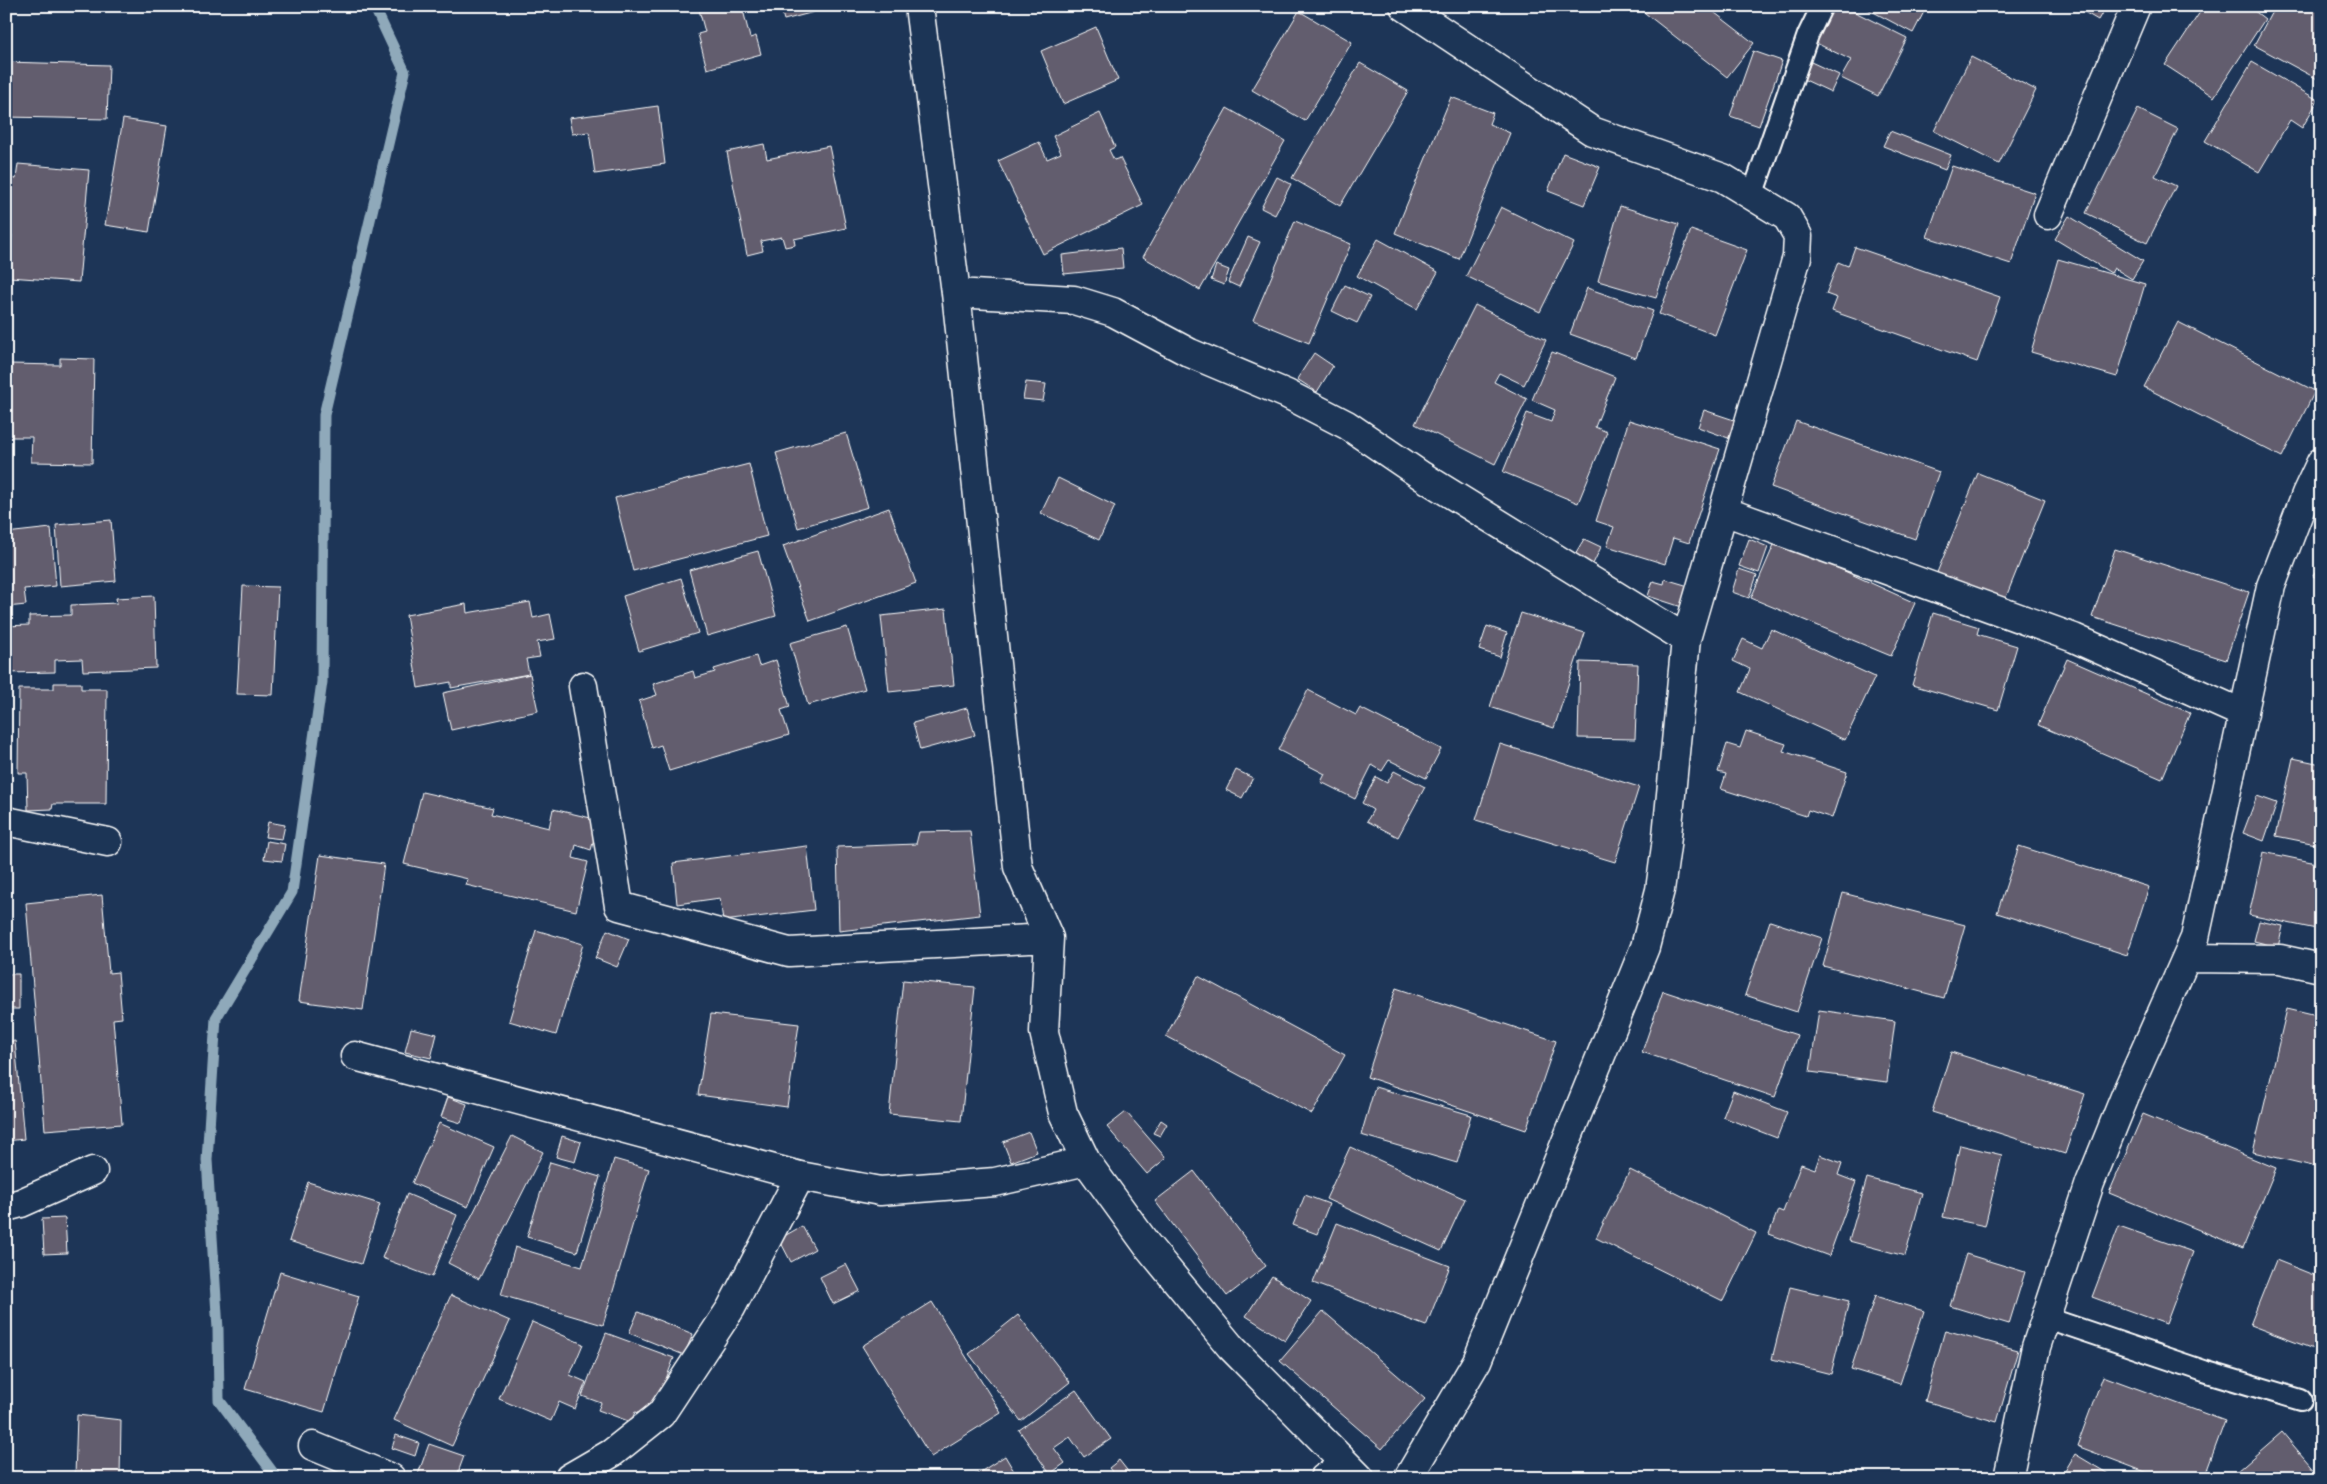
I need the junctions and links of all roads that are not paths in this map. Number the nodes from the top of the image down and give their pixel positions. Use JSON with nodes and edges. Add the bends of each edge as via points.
{"nodes":[{"id":1,"x":919,"y":6,"type":"edge"},
{"id":2,"x":1404,"y":6,"type":"edge"},
{"id":3,"x":1822,"y":6,"type":"edge"},
{"id":4,"x":2136,"y":6,"type":"edge"},
{"id":5,"x":1752,"y":196,"type":"junction"},
{"id":6,"x":2048,"y":215,"type":"dead end"},
{"id":7,"x":956,"y":293,"type":"junction"},
{"id":8,"x":2321,"y":462,"type":"edge"},
{"id":9,"x":1724,"y":511,"type":"junction"},
{"id":10,"x":1686,"y":638,"type":"junction"},
{"id":11,"x":582,"y":686,"type":"dead end"},
{"id":12,"x":2244,"y":714,"type":"junction"},
{"id":13,"x":6,"y":821,"type":"edge"},
{"id":14,"x":108,"y":842,"type":"dead end"},
{"id":15,"x":1049,"y":938,"type":"junction"},
{"id":16,"x":2187,"y":958,"type":"junction"},
{"id":17,"x":2321,"y":968,"type":"edge"},
{"id":18,"x":355,"y":1056,"type":"dead end"},
{"id":19,"x":1086,"y":1161,"type":"junction"},
{"id":20,"x":94,"y":1171,"type":"dead end"},
{"id":21,"x":800,"y":1176,"type":"junction"},
{"id":22,"x":6,"y":1207,"type":"edge"},
{"id":23,"x":2047,"y":1318,"type":"junction"},
{"id":24,"x":2301,"y":1400,"type":"dead end"},
{"id":25,"x":313,"y":1446,"type":"dead end"},
{"id":26,"x":1344,"y":1473,"type":"edge"},
{"id":27,"x":391,"y":1478,"type":"edge"},
{"id":28,"x":569,"y":1478,"type":"edge"},
{"id":29,"x":1408,"y":1478,"type":"edge"},
{"id":30,"x":2008,"y":1478,"type":"edge"}],
"edges":[{"from":1,"to":7,"type":"street"},
{"from":2,"to":5,"type":"street","via":[[1592,131],[1723,178]]},
{"from":3,"to":5,"type":"lane","via":[[1808,35]]},
{"from":4,"to":6,"type":"street"},
{"from":5,"to":9,"type":"street","via":[[1787,217],[1798,236],[1797,257]]},
{"from":7,"to":10,"type":"street","via":[[1074,300],[1113,312],[1190,353],[1287,394],[1347,425],[1422,476]]},
{"from":7,"to":15,"type":"street","via":[[1018,867]]},
{"from":8,"to":12,"type":"street","via":[[2271,586]]},
{"from":9,"to":10,"type":"street"},
{"from":9,"to":12,"type":"street","via":[[2074,638]]},
{"from":10,"to":29,"type":"street","via":[[1666,846],[1660,890],[1645,947],[1477,1361]]},
{"from":11,"to":15,"type":"street","via":[[619,906],[789,952]]},
{"from":12,"to":16,"type":"street","via":[[2195,938]]},
{"from":13,"to":14,"type":"street"},
{"from":15,"to":19,"type":"street","via":[[1044,1032],[1063,1113]]},
{"from":16,"to":17,"type":"street","via":[[2280,959]]},
{"from":16,"to":23,"type":"street","via":[[2090,1183]]},
{"from":18,"to":21,"type":"street"},
{"from":19,"to":21,"type":"street","via":[[995,1182],[880,1191]]},
{"from":19,"to":26,"type":"street","via":[[1147,1245],[1230,1346]]},
{"from":20,"to":22,"type":"street"},
{"from":21,"to":28,"type":"street","via":[[731,1308],[661,1414],[612,1453]]},
{"from":23,"to":24,"type":"lane"},
{"from":23,"to":30,"type":"street","via":[[2036,1347]]},
{"from":25,"to":27,"type":"street"}]}
